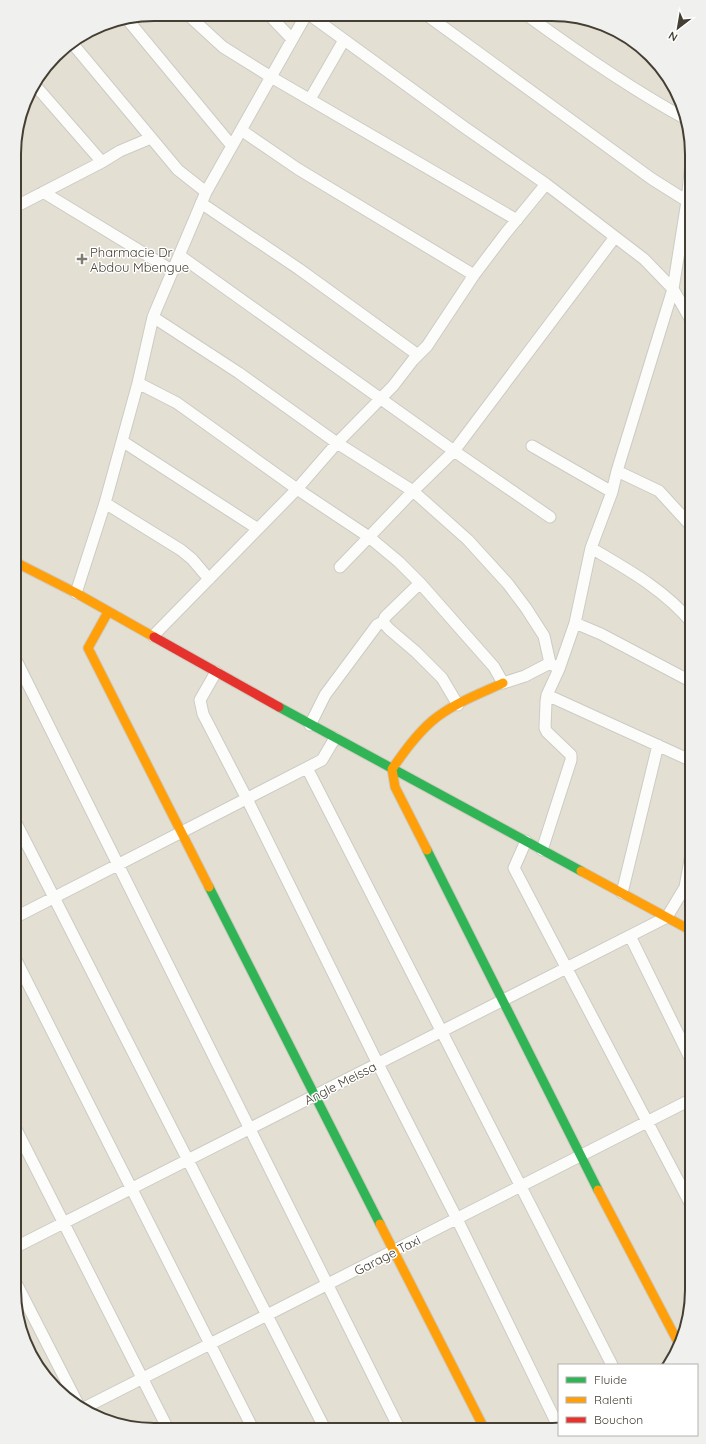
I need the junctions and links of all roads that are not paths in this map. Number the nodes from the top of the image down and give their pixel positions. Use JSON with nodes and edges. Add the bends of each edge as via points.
{"nodes":[{"id":1,"x":195,"y":21,"type":"edge"},
{"id":2,"x":275,"y":21,"type":"edge"},
{"id":3,"x":302,"y":21,"type":"edge"},
{"id":4,"x":318,"y":21,"type":"edge"},
{"id":5,"x":435,"y":21,"type":"edge"},
{"id":6,"x":535,"y":21,"type":"edge"},
{"id":7,"x":131,"y":23,"type":"edge"},
{"id":8,"x":292,"y":39,"type":"junction"},
{"id":9,"x":344,"y":40,"type":"junction"},
{"id":10,"x":76,"y":46,"type":"edge"},
{"id":11,"x":271,"y":77,"type":"junction"},
{"id":12,"x":38,"y":89,"type":"edge"},
{"id":13,"x":310,"y":99,"type":"junction"},
{"id":14,"x":679,"y":115,"type":"edge"},
{"id":15,"x":241,"y":130,"type":"junction"},
{"id":16,"x":151,"y":138,"type":"junction"},
{"id":17,"x":232,"y":146,"type":"junction"},
{"id":18,"x":102,"y":162,"type":"junction"},
{"id":19,"x":546,"y":184,"type":"junction"},
{"id":20,"x":43,"y":192,"type":"junction"},
{"id":21,"x":206,"y":192,"type":"junction"},
{"id":22,"x":201,"y":203,"type":"junction"},
{"id":23,"x":21,"y":204,"type":"edge"},
{"id":24,"x":685,"y":206,"type":"edge"},
{"id":25,"x":517,"y":220,"type":"junction"},
{"id":26,"x":685,"y":225,"type":"edge"},
{"id":27,"x":616,"y":237,"type":"junction"},
{"id":28,"x":179,"y":255,"type":"junction"},
{"id":29,"x":173,"y":271,"type":"junction"},
{"id":30,"x":474,"y":274,"type":"junction"},
{"id":31,"x":673,"y":289,"type":"junction"},
{"id":32,"x":685,"y":310,"type":"edge"},
{"id":33,"x":153,"y":317,"type":"junction"},
{"id":34,"x":418,"y":355,"type":"junction"},
{"id":35,"x":138,"y":383,"type":"junction"},
{"id":36,"x":381,"y":399,"type":"junction"},
{"id":37,"x":122,"y":441,"type":"junction"},
{"id":38,"x":337,"y":443,"type":"junction"},
{"id":39,"x":532,"y":446,"type":"dead end"},
{"id":40,"x":454,"y":451,"type":"junction"},
{"id":41,"x":617,"y":471,"type":"junction"},
{"id":42,"x":297,"y":489,"type":"junction"},
{"id":43,"x":413,"y":490,"type":"junction"},
{"id":44,"x":612,"y":492,"type":"junction"},
{"id":45,"x":105,"y":503,"type":"junction"},
{"id":46,"x":550,"y":517,"type":"dead end"},
{"id":47,"x":685,"y":519,"type":"edge"},
{"id":48,"x":258,"y":529,"type":"junction"},
{"id":49,"x":370,"y":538,"type":"junction"},
{"id":50,"x":591,"y":548,"type":"junction"},
{"id":51,"x":21,"y":565,"type":"edge"},
{"id":52,"x":340,"y":566,"type":"dead end"},
{"id":53,"x":209,"y":579,"type":"junction"},
{"id":54,"x":420,"y":583,"type":"junction"},
{"id":55,"x":76,"y":594,"type":"junction"},
{"id":56,"x":108,"y":612,"type":"junction"},
{"id":57,"x":685,"y":616,"type":"edge"},
{"id":58,"x":383,"y":622,"type":"junction"},
{"id":59,"x":575,"y":624,"type":"junction"},
{"id":60,"x":153,"y":636,"type":"junction"},
{"id":61,"x":554,"y":666,"type":"junction"},
{"id":62,"x":21,"y":670,"type":"edge"},
{"id":63,"x":216,"y":672,"type":"junction"},
{"id":64,"x":685,"y":678,"type":"edge"},
{"id":65,"x":503,"y":683,"type":"junction"},
{"id":66,"x":547,"y":695,"type":"junction"},
{"id":67,"x":458,"y":705,"type":"junction"},
{"id":68,"x":310,"y":725,"type":"junction"},
{"id":69,"x":335,"y":738,"type":"junction"},
{"id":70,"x":658,"y":745,"type":"junction"},
{"id":71,"x":685,"y":758,"type":"edge"},
{"id":72,"x":307,"y":768,"type":"junction"},
{"id":73,"x":392,"y":769,"type":"junction"},
{"id":74,"x":247,"y":799,"type":"junction"},
{"id":75,"x":182,"y":832,"type":"junction"},
{"id":76,"x":21,"y":833,"type":"edge"},
{"id":77,"x":526,"y":841,"type":"junction"},
{"id":78,"x":542,"y":850,"type":"junction"},
{"id":79,"x":118,"y":865,"type":"junction"},
{"id":80,"x":685,"y":890,"type":"edge"},
{"id":81,"x":622,"y":893,"type":"junction"},
{"id":82,"x":54,"y":897,"type":"junction"},
{"id":83,"x":21,"y":914,"type":"edge"},
{"id":84,"x":667,"y":917,"type":"junction"},
{"id":85,"x":685,"y":927,"type":"edge"},
{"id":86,"x":630,"y":936,"type":"junction"},
{"id":87,"x":566,"y":968,"type":"junction"},
{"id":88,"x":21,"y":970,"type":"edge"},
{"id":89,"x":502,"y":1001,"type":"junction"},
{"id":90,"x":442,"y":1031,"type":"junction"},
{"id":91,"x":685,"y":1048,"type":"edge"},
{"id":92,"x":378,"y":1064,"type":"junction"},
{"id":93,"x":316,"y":1095,"type":"junction"},
{"id":94,"x":685,"y":1102,"type":"edge"},
{"id":95,"x":647,"y":1121,"type":"junction"},
{"id":96,"x":250,"y":1129,"type":"junction"},
{"id":97,"x":21,"y":1139,"type":"edge"},
{"id":98,"x":580,"y":1156,"type":"junction"},
{"id":99,"x":188,"y":1160,"type":"junction"},
{"id":100,"x":521,"y":1186,"type":"junction"},
{"id":101,"x":132,"y":1189,"type":"junction"},
{"id":102,"x":685,"y":1194,"type":"edge"},
{"id":103,"x":457,"y":1219,"type":"junction"},
{"id":104,"x":64,"y":1223,"type":"junction"},
{"id":105,"x":21,"y":1244,"type":"edge"},
{"id":106,"x":394,"y":1251,"type":"junction"},
{"id":107,"x":328,"y":1285,"type":"junction"},
{"id":108,"x":21,"y":1293,"type":"edge"},
{"id":109,"x":267,"y":1316,"type":"junction"},
{"id":110,"x":676,"y":1338,"type":"edge"},
{"id":111,"x":210,"y":1345,"type":"junction"},
{"id":112,"x":611,"y":1364,"type":"edge"},
{"id":113,"x":143,"y":1379,"type":"junction"},
{"id":114,"x":74,"y":1397,"type":"edge"},
{"id":115,"x":89,"y":1406,"type":"edge"},
{"id":116,"x":165,"y":1423,"type":"edge"},
{"id":117,"x":250,"y":1423,"type":"edge"},
{"id":118,"x":322,"y":1423,"type":"edge"},
{"id":119,"x":397,"y":1423,"type":"edge"},
{"id":120,"x":481,"y":1423,"type":"edge"},
{"id":121,"x":556,"y":1423,"type":"edge"}],
"edges":[{"from":1,"to":11,"type":"street","via":[[224,47]]},
{"from":2,"to":8,"type":"street"},
{"from":3,"to":8,"type":"street"},
{"from":4,"to":9,"type":"street"},
{"from":5,"to":24,"type":"street","via":[[652,179]]},
{"from":6,"to":14,"type":"street","via":[[650,99]]},
{"from":7,"to":17,"type":"street"},
{"from":8,"to":11,"type":"street"},
{"from":9,"to":13,"type":"street"},
{"from":9,"to":19,"type":"street"},
{"from":10,"to":16,"type":"street"},
{"from":11,"to":13,"type":"street"},
{"from":11,"to":15,"type":"street"},
{"from":12,"to":18,"type":"street"},
{"from":13,"to":25,"type":"street"},
{"from":15,"to":17,"type":"street"},
{"from":15,"to":30,"type":"street","via":[[298,169]]},
{"from":16,"to":18,"type":"street","via":[[120,150]]},
{"from":16,"to":21,"type":"street","via":[[178,170]]},
{"from":17,"to":21,"type":"street"},
{"from":18,"to":20,"type":"street"},
{"from":19,"to":25,"type":"street"},
{"from":19,"to":27,"type":"street"},
{"from":20,"to":23,"type":"street"},
{"from":20,"to":29,"type":"street"},
{"from":21,"to":22,"type":"street"},
{"from":22,"to":28,"type":"street"},
{"from":22,"to":34,"type":"street","via":[[299,269]]},
{"from":25,"to":30,"type":"street"},
{"from":26,"to":31,"type":"street"},
{"from":27,"to":31,"type":"street","via":[[644,259]]},
{"from":27,"to":40,"type":"street"},
{"from":28,"to":29,"type":"street"},
{"from":28,"to":36,"type":"street"},
{"from":29,"to":33,"type":"street"},
{"from":30,"to":34,"type":"street","via":[[427,346]]},
{"from":31,"to":32,"type":"street"},
{"from":31,"to":41,"type":"street"},
{"from":33,"to":35,"type":"street"},
{"from":33,"to":38,"type":"street","via":[[240,374]]},
{"from":34,"to":36,"type":"street"},
{"from":35,"to":37,"type":"street"},
{"from":35,"to":42,"type":"street","via":[[177,403]]},
{"from":36,"to":38,"type":"street"},
{"from":36,"to":40,"type":"street"},
{"from":37,"to":45,"type":"street"},
{"from":37,"to":48,"type":"street"},
{"from":38,"to":42,"type":"street"},
{"from":38,"to":43,"type":"street"},
{"from":39,"to":44,"type":"street"},
{"from":40,"to":43,"type":"street"},
{"from":40,"to":46,"type":"street"},
{"from":41,"to":44,"type":"street"},
{"from":41,"to":47,"type":"street","via":[[659,491]]},
{"from":42,"to":48,"type":"street"},
{"from":42,"to":49,"type":"street"},
{"from":43,"to":49,"type":"street"},
{"from":43,"to":61,"type":"street","via":[[468,540],[508,584],[544,636]]},
{"from":44,"to":50,"type":"street"},
{"from":45,"to":53,"type":"street","via":[[181,550]]},
{"from":45,"to":55,"type":"street"},
{"from":48,"to":53,"type":"street"},
{"from":49,"to":52,"type":"street"},
{"from":49,"to":54,"type":"street"},
{"from":50,"to":57,"type":"street","via":[[645,580]]},
{"from":50,"to":59,"type":"street"},
{"from":51,"to":55,"type":"street"},
{"from":53,"to":60,"type":"street"},
{"from":54,"to":58,"type":"street"},
{"from":54,"to":65,"type":"street","via":[[494,667]]},
{"from":55,"to":56,"type":"street"},
{"from":56,"to":60,"type":"street"},
{"from":56,"to":75,"type":"street","via":[[88,648]]},
{"from":58,"to":67,"type":"street","via":[[442,678]]},
{"from":58,"to":68,"type":"street","via":[[377,625],[325,695]]},
{"from":59,"to":61,"type":"street"},
{"from":59,"to":64,"type":"street","via":[[601,634]]},
{"from":60,"to":63,"type":"street"},
{"from":61,"to":65,"type":"street"},
{"from":61,"to":66,"type":"street"},
{"from":62,"to":79,"type":"street"},
{"from":63,"to":68,"type":"street"},
{"from":63,"to":74,"type":"street","via":[[200,700],[203,714]]},
{"from":65,"to":67,"type":"street"},
{"from":66,"to":70,"type":"street"},
{"from":66,"to":78,"type":"street","via":[[545,728],[571,755],[571,760]]},
{"from":67,"to":73,"type":"street","via":[[433,720]]},
{"from":68,"to":69,"type":"street"},
{"from":69,"to":72,"type":"street","via":[[322,760]]},
{"from":69,"to":73,"type":"street"},
{"from":70,"to":71,"type":"street"},
{"from":70,"to":81,"type":"street"},
{"from":72,"to":74,"type":"street"},
{"from":72,"to":90,"type":"street"},
{"from":73,"to":77,"type":"street"},
{"from":73,"to":89,"type":"street","via":[[395,787]]},
{"from":74,"to":75,"type":"street"},
{"from":74,"to":92,"type":"street"},
{"from":75,"to":79,"type":"street"},
{"from":75,"to":93,"type":"street"},
{"from":76,"to":82,"type":"street"},
{"from":77,"to":78,"type":"street"},
{"from":77,"to":87,"type":"street","via":[[514,868]]},
{"from":78,"to":81,"type":"street"},
{"from":79,"to":82,"type":"street"},
{"from":79,"to":96,"type":"street"},
{"from":80,"to":84,"type":"street"},
{"from":81,"to":84,"type":"street"},
{"from":82,"to":83,"type":"street"},
{"from":82,"to":99,"type":"street"},
{"from":84,"to":85,"type":"street"},
{"from":84,"to":86,"type":"street","name":"Angle Meissa"},
{"from":86,"to":87,"type":"street","name":"Angle Meissa"},
{"from":86,"to":91,"type":"street"},
{"from":87,"to":89,"type":"street","name":"Angle Meissa"},
{"from":87,"to":95,"type":"street"},
{"from":88,"to":101,"type":"street"},
{"from":89,"to":90,"type":"street","name":"Angle Meissa"},
{"from":89,"to":98,"type":"street"},
{"from":90,"to":92,"type":"street","name":"Angle Meissa"},
{"from":90,"to":100,"type":"street"},
{"from":92,"to":93,"type":"street","name":"Angle Meissa"},
{"from":92,"to":103,"type":"street"},
{"from":93,"to":96,"type":"street","name":"Angle Meissa"},
{"from":93,"to":106,"type":"street"},
{"from":94,"to":95,"type":"street","name":"Garage Taxi"},
{"from":95,"to":98,"type":"street","name":"Garage Taxi"},
{"from":95,"to":102,"type":"street"},
{"from":96,"to":99,"type":"street","name":"Angle Meissa"},
{"from":96,"to":107,"type":"street"},
{"from":97,"to":104,"type":"street"},
{"from":98,"to":100,"type":"street","name":"Garage Taxi"},
{"from":98,"to":110,"type":"street"},
{"from":99,"to":101,"type":"street","name":"Angle Meissa"},
{"from":99,"to":109,"type":"street"},
{"from":100,"to":103,"type":"street","name":"Garage Taxi"},
{"from":100,"to":112,"type":"street"},
{"from":101,"to":104,"type":"street","name":"Angle Meissa"},
{"from":101,"to":111,"type":"street"},
{"from":103,"to":106,"type":"street","name":"Garage Taxi"},
{"from":103,"to":121,"type":"street"},
{"from":104,"to":105,"type":"street","name":"Angle Meissa"},
{"from":104,"to":113,"type":"street"},
{"from":106,"to":107,"type":"street","name":"Garage Taxi"},
{"from":106,"to":120,"type":"street"},
{"from":107,"to":109,"type":"street","name":"Garage Taxi"},
{"from":107,"to":119,"type":"street"},
{"from":108,"to":114,"type":"street"},
{"from":109,"to":111,"type":"street","name":"Garage Taxi"},
{"from":109,"to":118,"type":"street"},
{"from":111,"to":113,"type":"street","name":"Garage Taxi"},
{"from":111,"to":117,"type":"street"},
{"from":113,"to":115,"type":"street","name":"Garage Taxi"},
{"from":113,"to":116,"type":"street"}]}
